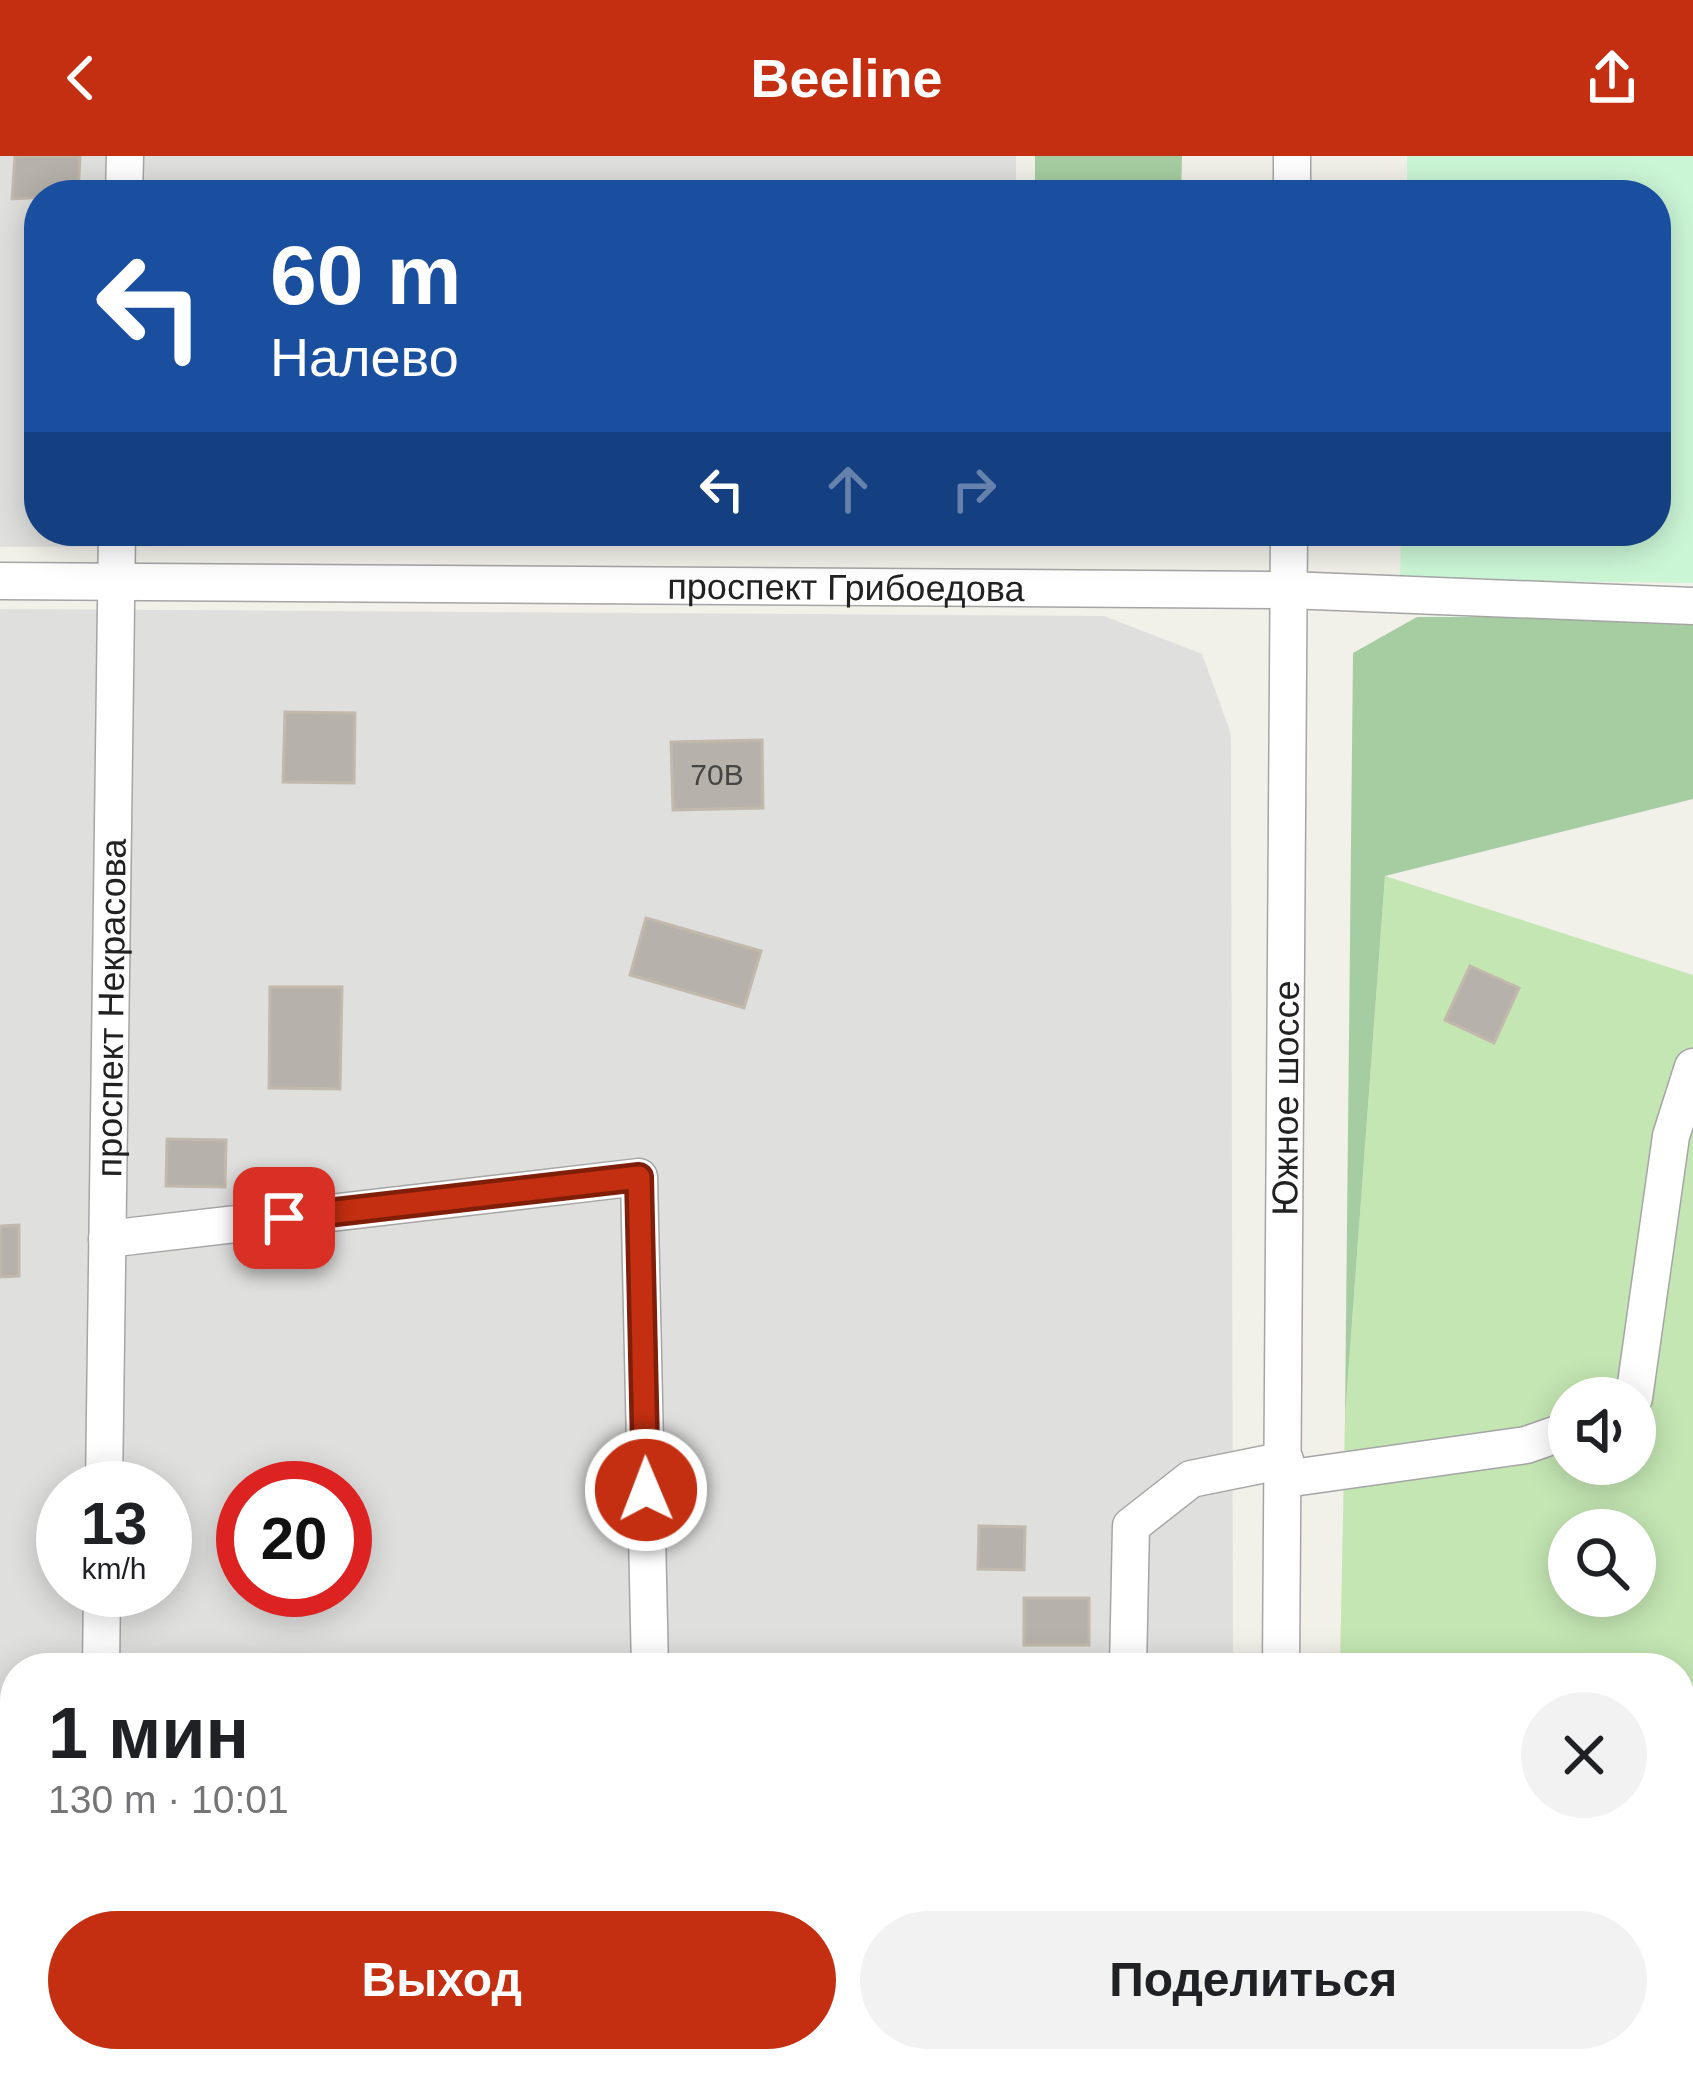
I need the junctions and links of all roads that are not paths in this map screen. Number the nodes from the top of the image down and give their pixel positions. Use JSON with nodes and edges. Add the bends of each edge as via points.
{"nodes":[{"id":1,"x":117,"y":546,"type":"edge"},
{"id":2,"x":1288,"y":546,"type":"edge"},
{"id":3,"x":0,"y":581,"type":"edge"},
{"id":4,"x":116,"y":584,"type":"junction"},
{"id":5,"x":1288,"y":590,"type":"junction"},
{"id":6,"x":1693,"y":606,"type":"edge"},
{"id":7,"x":1693,"y":1067,"type":"edge"},
{"id":8,"x":107,"y":1239,"type":"junction"},
{"id":9,"x":1637,"y":1377,"type":"edge"},
{"id":10,"x":1548,"y":1437,"type":"edge"},
{"id":11,"x":104,"y":1461,"type":"edge"},
{"id":12,"x":1285,"y":1469,"type":"junction"},
{"id":13,"x":102,"y":1617,"type":"edge"},
{"id":14,"x":101,"y":1653,"type":"edge"},
{"id":15,"x":650,"y":1653,"type":"edge"},
{"id":16,"x":1129,"y":1653,"type":"edge"},
{"id":17,"x":1281,"y":1653,"type":"edge"}],
"edges":[{"from":1,"to":4,"type":"street","name":"проспект Некрасова"},
{"from":2,"to":5,"type":"street","name":"Южное шоссе"},
{"from":3,"to":4,"type":"street","name":"проспект Грибоедова"},
{"from":4,"to":5,"type":"street","name":"проспект Грибоедова"},
{"from":4,"to":8,"type":"street","name":"проспект Некрасова"},
{"from":5,"to":6,"type":"street","name":"проспект Грибоедова"},
{"from":5,"to":12,"type":"street","name":"Южное шоссе"},
{"from":7,"to":9,"type":"street","via":[[1671,1136]]},
{"from":8,"to":11,"type":"street","name":"проспект Некрасова"},
{"from":8,"to":15,"type":"street","via":[[639,1177]]},
{"from":10,"to":12,"type":"street"},
{"from":12,"to":16,"type":"street","via":[[1191,1479],[1131,1526]]},
{"from":12,"to":17,"type":"street","name":"Южное шоссе"},
{"from":13,"to":14,"type":"street"}]}
